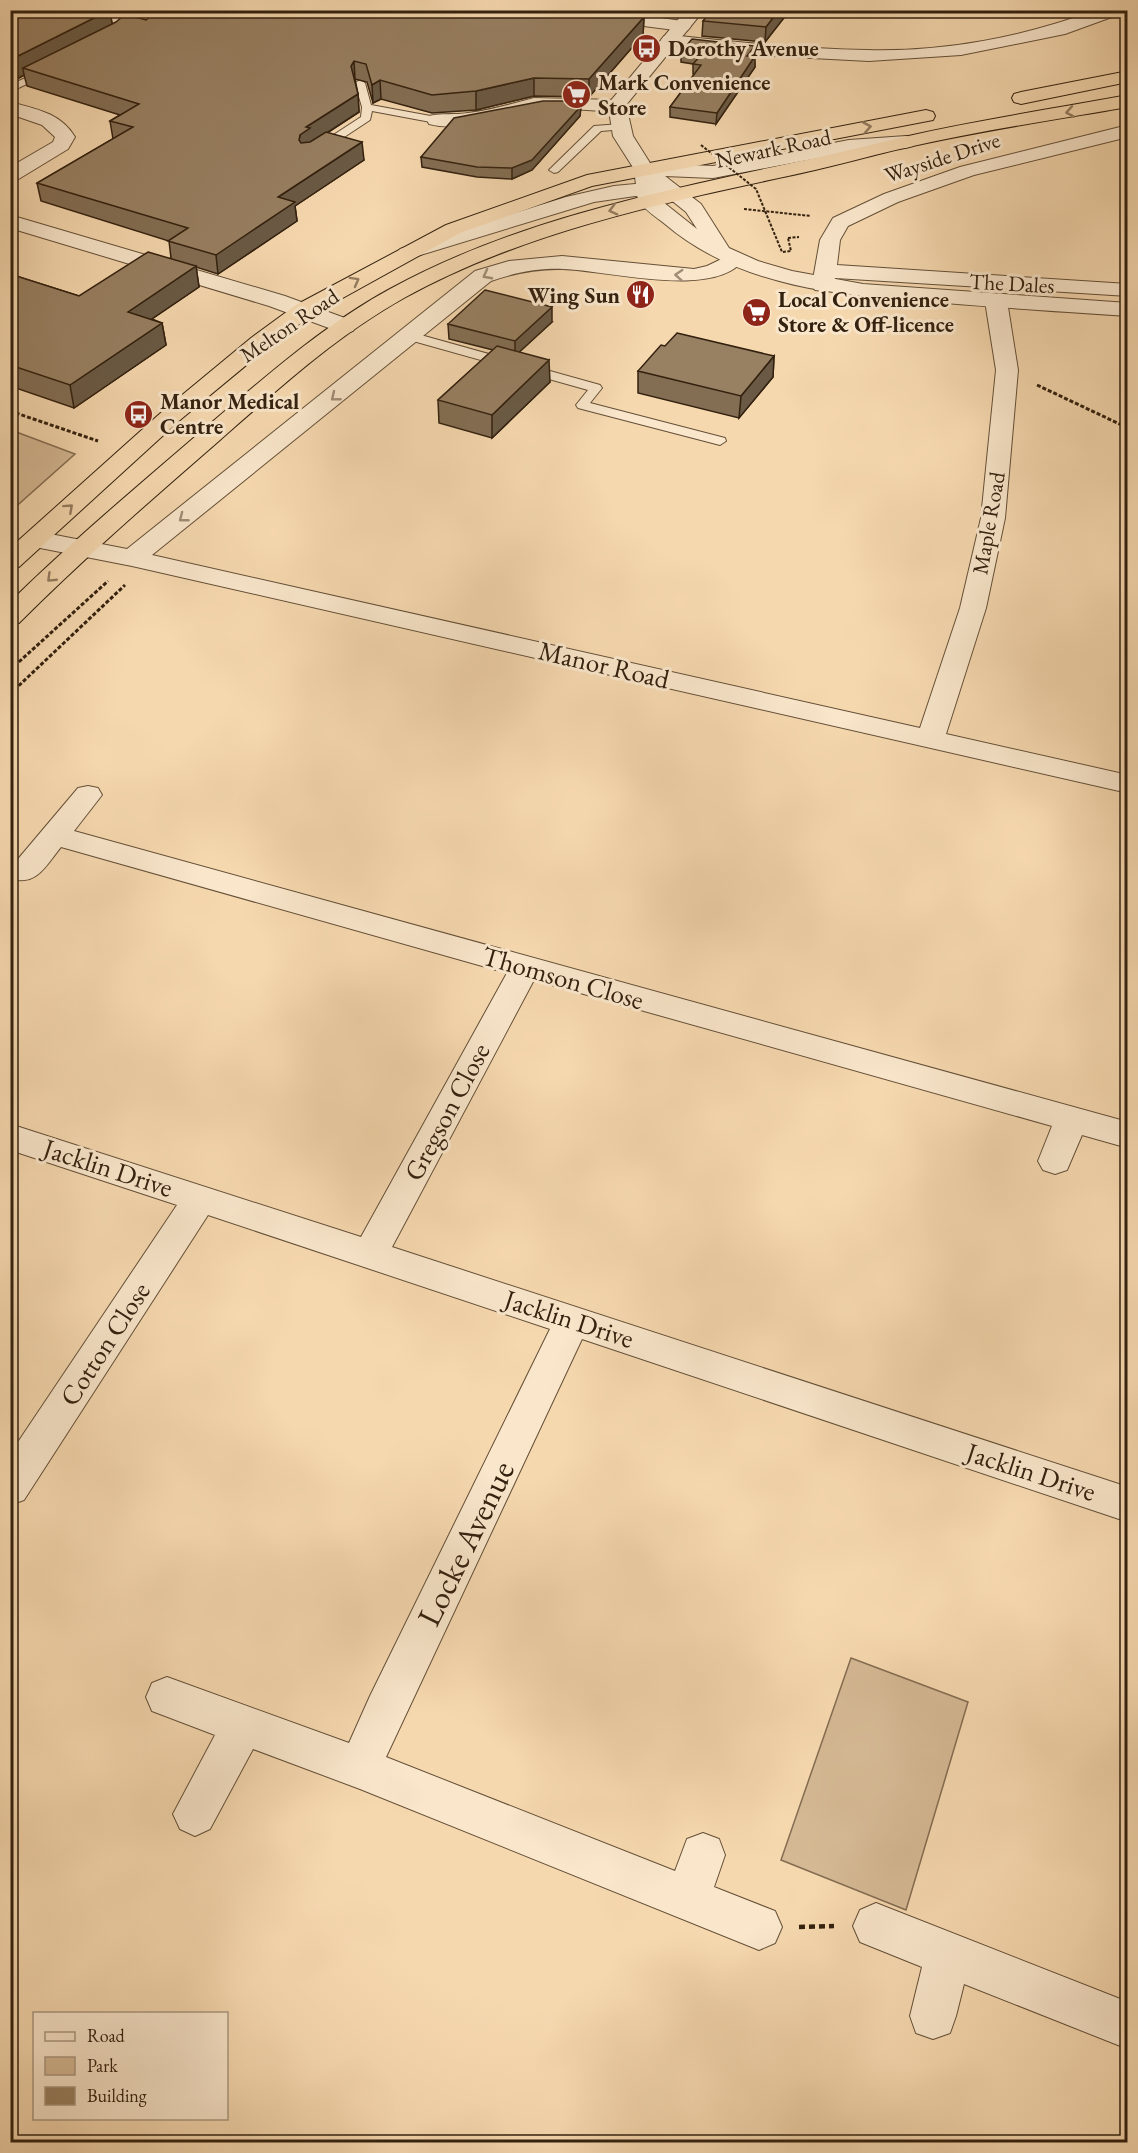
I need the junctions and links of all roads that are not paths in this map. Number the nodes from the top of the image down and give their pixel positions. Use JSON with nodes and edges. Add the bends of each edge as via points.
{"nodes":[{"id":1,"x":560,"y":10,"type":"edge"},
{"id":2,"x":696,"y":10,"type":"edge"},
{"id":3,"x":1114,"y":10,"type":"edge"},
{"id":4,"x":113,"y":14,"type":"dead end"},
{"id":5,"x":676,"y":33,"type":"junction"},
{"id":6,"x":968,"y":35,"type":"dead end"},
{"id":7,"x":101,"y":44,"type":"edge"},
{"id":8,"x":984,"y":45,"type":"junction"},
{"id":9,"x":57,"y":67,"type":"edge"},
{"id":10,"x":1128,"y":76,"type":"edge"},
{"id":11,"x":360,"y":83,"type":"edge"},
{"id":12,"x":10,"y":89,"type":"edge"},
{"id":13,"x":1004,"y":101,"type":"dead end"},
{"id":14,"x":1128,"y":101,"type":"edge"},
{"id":15,"x":617,"y":106,"type":"junction"},
{"id":16,"x":10,"y":108,"type":"edge"},
{"id":17,"x":367,"y":108,"type":"junction"},
{"id":18,"x":946,"y":112,"type":"dead end"},
{"id":19,"x":436,"y":120,"type":"joint"},
{"id":20,"x":621,"y":127,"type":"junction"},
{"id":21,"x":1128,"y":131,"type":"edge"},
{"id":22,"x":906,"y":142,"type":"junction"},
{"id":23,"x":307,"y":157,"type":"edge"},
{"id":24,"x":644,"y":169,"type":"junction"},
{"id":25,"x":554,"y":170,"type":"dead end"},
{"id":26,"x":10,"y":176,"type":"edge"},
{"id":27,"x":587,"y":181,"type":"joint"},
{"id":28,"x":676,"y":194,"type":"junction"},
{"id":29,"x":647,"y":195,"type":"junction"},
{"id":30,"x":10,"y":221,"type":"edge"},
{"id":31,"x":407,"y":253,"type":"junction"},
{"id":32,"x":728,"y":255,"type":"junction"},
{"id":33,"x":824,"y":278,"type":"junction"},
{"id":34,"x":1128,"y":290,"type":"edge"},
{"id":35,"x":996,"y":301,"type":"junction"},
{"id":36,"x":304,"y":310,"type":"junction"},
{"id":37,"x":1128,"y":310,"type":"edge"},
{"id":38,"x":345,"y":326,"type":"junction"},
{"id":39,"x":410,"y":336,"type":"junction"},
{"id":40,"x":720,"y":441,"type":"dead end"},
{"id":41,"x":35,"y":539,"type":"junction"},
{"id":42,"x":79,"y":549,"type":"junction"},
{"id":43,"x":139,"y":560,"type":"junction"},
{"id":44,"x":10,"y":562,"type":"edge"},
{"id":45,"x":10,"y":617,"type":"edge"},
{"id":46,"x":930,"y":739,"type":"junction"},
{"id":47,"x":1128,"y":784,"type":"edge"},
{"id":48,"x":88,"y":795,"type":"dead end"},
{"id":49,"x":54,"y":835,"type":"junction"},
{"id":50,"x":24,"y":872,"type":"dead end"},
{"id":51,"x":525,"y":968,"type":"junction"},
{"id":52,"x":1071,"y":1120,"type":"junction"},
{"id":53,"x":1128,"y":1135,"type":"edge"},
{"id":54,"x":10,"y":1137,"type":"edge"},
{"id":55,"x":1055,"y":1161,"type":"dead end"},
{"id":56,"x":200,"y":1198,"type":"junction"},
{"id":57,"x":369,"y":1256,"type":"junction"},
{"id":58,"x":573,"y":1320,"type":"junction"},
{"id":59,"x":10,"y":1488,"type":"edge"},
{"id":60,"x":1128,"y":1505,"type":"edge"},
{"id":61,"x":167,"y":1697,"type":"dead end"},
{"id":62,"x":243,"y":1725,"type":"junction"},
{"id":63,"x":360,"y":1768,"type":"junction"},
{"id":64,"x":195,"y":1814,"type":"dead end"},
{"id":65,"x":704,"y":1855,"type":"dead end"},
{"id":66,"x":688,"y":1898,"type":"junction"},
{"id":67,"x":876,"y":1926,"type":"road end"},
{"id":68,"x":759,"y":1927,"type":"road end"},
{"id":69,"x":948,"y":1954,"type":"junction"},
{"id":70,"x":933,"y":2016,"type":"dead end"},
{"id":71,"x":1128,"y":2026,"type":"edge"}],
"edges":[{"from":1,"to":5,"type":"street"},
{"from":2,"to":5,"type":"street"},
{"from":3,"to":8,"type":"street","via":[[1059,30]]},
{"from":4,"to":7,"type":"lane","via":[[121,30]]},
{"from":5,"to":8,"type":"street","via":[[773,51],[868,56]]},
{"from":5,"to":15,"type":"street"},
{"from":6,"to":8,"type":"street"},
{"from":9,"to":12,"type":"lane"},
{"from":10,"to":13,"type":"highway"},
{"from":11,"to":17,"type":"lane"},
{"from":14,"to":22,"type":"highway","name":"Newark Road","one_way":true},
{"from":15,"to":19,"type":"street","via":[[534,104],[503,113]]},
{"from":15,"to":20,"type":"street"},
{"from":16,"to":26,"type":"street","via":[[48,120],[61,128],[65,137],[62,145]]},
{"from":17,"to":19,"type":"lane"},
{"from":17,"to":23,"type":"lane","via":[[366,118]]},
{"from":24,"to":18,"type":"highway","name":"Newark Road","one_way":true},
{"from":20,"to":24,"type":"street","via":[[631,152]]},
{"from":20,"to":25,"type":"lane","via":[[598,128]]},
{"from":21,"to":33,"type":"street","name":"Wayside Drive","via":[[967,171],[891,198],[840,222],[830,240]]},
{"from":22,"to":24,"type":"street","via":[[849,146],[713,172]]},
{"from":22,"to":28,"type":"highway","name":"Newark Road"},
{"from":24,"to":27,"type":"highway","name":"Newark Road"},
{"from":24,"to":28,"type":"street"},
{"from":24,"to":29,"type":"street"},
{"from":27,"to":31,"type":"highway","name":"Melton Road","via":[[453,229]]},
{"from":28,"to":29,"type":"street"},
{"from":28,"to":32,"type":"street","via":[[694,208]]},
{"from":29,"to":31,"type":"street","via":[[622,191],[555,207]]},
{"from":29,"to":32,"type":"street","via":[[676,225]]},
{"from":29,"to":38,"type":"highway","name":"Melton Road","one_way":true,"via":[[437,273]]},
{"from":30,"to":36,"type":"street"},
{"from":36,"to":31,"type":"highway","name":"Melton Road","one_way":true},
{"from":32,"to":33,"type":"street","via":[[790,279]]},
{"from":32,"to":39,"type":"street","one_way":true,"via":[[714,271],[693,275],[551,261],[517,264],[483,276]]},
{"from":33,"to":34,"type":"street","name":"The Dales"},
{"from":33,"to":35,"type":"street"},
{"from":35,"to":37,"type":"street"},
{"from":35,"to":46,"type":"street","name":"Maple Road","via":[[1007,370],[993,518],[973,608]]},
{"from":36,"to":38,"type":"street"},
{"from":41,"to":36,"type":"highway","name":"Melton Road","one_way":true,"via":[[210,383]]},
{"from":38,"to":42,"type":"highway","name":"Melton Road","via":[[284,372]]},
{"from":39,"to":40,"type":"lane","via":[[596,388],[582,405]]},
{"from":39,"to":43,"type":"street","one_way":true},
{"from":41,"to":42,"type":"street"},
{"from":41,"to":44,"type":"highway","name":"Melton Road"},
{"from":42,"to":43,"type":"street","name":"Manor Road"},
{"from":42,"to":45,"type":"highway","name":"Melton Road","one_way":true},
{"from":43,"to":46,"type":"street","name":"Manor Road"},
{"from":46,"to":47,"type":"street","name":"Manor Road"},
{"from":48,"to":49,"type":"street"},
{"from":49,"to":50,"type":"street"},
{"from":49,"to":51,"type":"street","name":"Thomson Close"},
{"from":51,"to":52,"type":"street","name":"Thomson Close"},
{"from":51,"to":57,"type":"street","name":"Gregson Close"},
{"from":52,"to":53,"type":"street","name":"Thomson Close"},
{"from":52,"to":55,"type":"street"},
{"from":54,"to":56,"type":"street","name":"Jacklin Drive"},
{"from":56,"to":57,"type":"street","name":"Jacklin Drive"},
{"from":56,"to":59,"type":"street","name":"Cotton Close"},
{"from":57,"to":58,"type":"street","name":"Jacklin Drive"},
{"from":58,"to":60,"type":"street","name":"Jacklin Drive"},
{"from":58,"to":63,"type":"street","name":"Locke Avenue"},
{"from":61,"to":62,"type":"street"},
{"from":62,"to":63,"type":"street"},
{"from":62,"to":64,"type":"street"},
{"from":63,"to":66,"type":"street"},
{"from":65,"to":66,"type":"street"},
{"from":66,"to":68,"type":"street"},
{"from":67,"to":69,"type":"street"},
{"from":69,"to":70,"type":"street"},
{"from":69,"to":71,"type":"street"}]}
